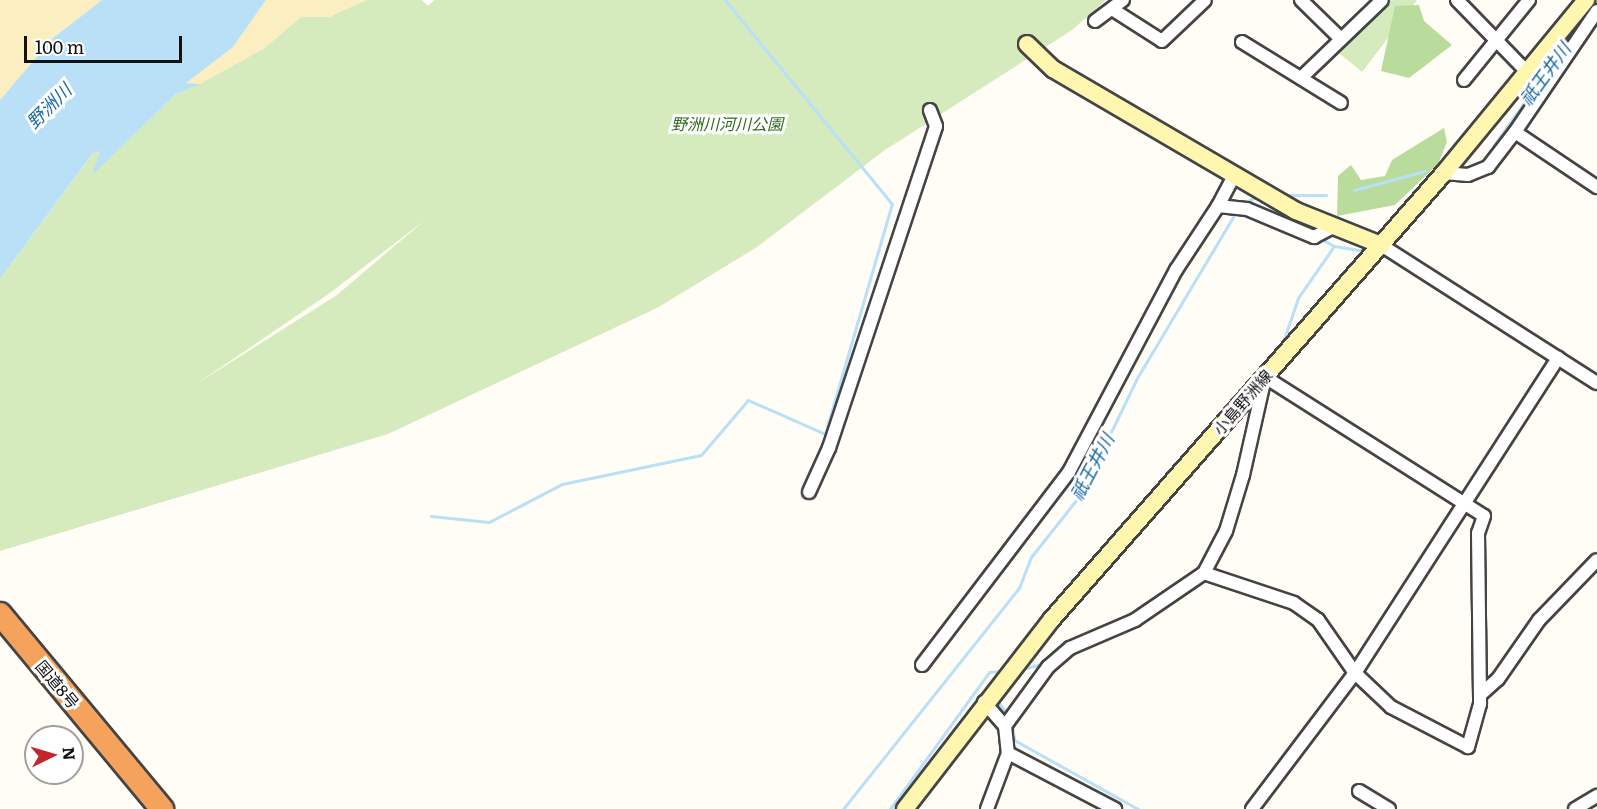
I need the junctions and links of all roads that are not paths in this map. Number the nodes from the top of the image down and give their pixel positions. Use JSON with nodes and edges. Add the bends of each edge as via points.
{"nodes":[{"id":1,"x":1123,"y":0,"type":"edge"},
{"id":2,"x":1205,"y":0,"type":"edge"},
{"id":3,"x":1301,"y":0,"type":"edge"},
{"id":4,"x":1382,"y":0,"type":"edge"},
{"id":5,"x":1457,"y":0,"type":"edge"},
{"id":6,"x":1529,"y":0,"type":"edge"},
{"id":7,"x":1586,"y":0,"type":"edge"},
{"id":8,"x":1112,"y":9,"type":"junction"},
{"id":9,"x":1597,"y":11,"type":"edge"},
{"id":10,"x":1095,"y":21,"type":"dead end"},
{"id":11,"x":1341,"y":39,"type":"junction"},
{"id":12,"x":1497,"y":40,"type":"junction"},
{"id":13,"x":1242,"y":42,"type":"dead end"},
{"id":14,"x":1027,"y":44,"type":"dead end"},
{"id":15,"x":1527,"y":72,"type":"junction"},
{"id":16,"x":1300,"y":78,"type":"junction"},
{"id":17,"x":1464,"y":80,"type":"dead end"},
{"id":18,"x":1341,"y":103,"type":"dead end"},
{"id":19,"x":930,"y":110,"type":"dead end"},
{"id":20,"x":1515,"y":132,"type":"junction"},
{"id":21,"x":1444,"y":173,"type":"junction"},
{"id":22,"x":1234,"y":176,"type":"junction"},
{"id":23,"x":1597,"y":187,"type":"edge"},
{"id":24,"x":1218,"y":206,"type":"junction"},
{"id":25,"x":1331,"y":228,"type":"junction"},
{"id":26,"x":1381,"y":245,"type":"junction"},
{"id":27,"x":1558,"y":358,"type":"junction"},
{"id":28,"x":1265,"y":377,"type":"junction"},
{"id":29,"x":1597,"y":383,"type":"edge"},
{"id":30,"x":809,"y":492,"type":"dead end"},
{"id":31,"x":1464,"y":504,"type":"junction"},
{"id":32,"x":1597,"y":561,"type":"edge"},
{"id":33,"x":1204,"y":573,"type":"junction"},
{"id":34,"x":0,"y":614,"type":"edge"},
{"id":35,"x":922,"y":665,"type":"dead end"},
{"id":36,"x":1355,"y":673,"type":"junction"},
{"id":37,"x":1480,"y":695,"type":"junction"},
{"id":38,"x":984,"y":702,"type":"junction"},
{"id":39,"x":1005,"y":726,"type":"junction"},
{"id":40,"x":1008,"y":753,"type":"junction"},
{"id":41,"x":1359,"y":791,"type":"dead end"},
{"id":42,"x":1597,"y":796,"type":"edge"},
{"id":43,"x":162,"y":809,"type":"edge"},
{"id":44,"x":905,"y":809,"type":"edge"},
{"id":45,"x":987,"y":809,"type":"edge"},
{"id":46,"x":1115,"y":809,"type":"edge"},
{"id":47,"x":1252,"y":809,"type":"edge"},
{"id":48,"x":1389,"y":809,"type":"edge"},
{"id":49,"x":1575,"y":809,"type":"edge"}],
"edges":[{"from":1,"to":8,"type":"street"},
{"from":2,"to":8,"type":"street","via":[[1162,41]]},
{"from":3,"to":11,"type":"street"},
{"from":4,"to":11,"type":"street"},
{"from":5,"to":12,"type":"street"},
{"from":6,"to":12,"type":"street"},
{"from":7,"to":15,"type":"main road","name":"小島野洲線"},
{"from":8,"to":10,"type":"street"},
{"from":9,"to":20,"type":"street"},
{"from":11,"to":16,"type":"street"},
{"from":12,"to":15,"type":"street"},
{"from":12,"to":17,"type":"street"},
{"from":13,"to":16,"type":"street"},
{"from":14,"to":22,"type":"main road","via":[[1053,69]]},
{"from":15,"to":21,"type":"main road","name":"小島野洲線"},
{"from":16,"to":18,"type":"street"},
{"from":19,"to":30,"type":"street","via":[[936,126],[830,448]]},
{"from":20,"to":21,"type":"street","via":[[1488,167],[1468,175]]},
{"from":20,"to":23,"type":"street"},
{"from":21,"to":26,"type":"main road","name":"小島野洲線"},
{"from":22,"to":24,"type":"street"},
{"from":22,"to":25,"type":"main road"},
{"from":24,"to":25,"type":"street","via":[[1247,209],[1314,237]]},
{"from":24,"to":35,"type":"street","via":[[1171,280],[1069,472]]},
{"from":25,"to":26,"type":"main road"},
{"from":26,"to":27,"type":"street"},
{"from":26,"to":28,"type":"main road","name":"小島野洲線"},
{"from":27,"to":29,"type":"street"},
{"from":27,"to":31,"type":"street"},
{"from":28,"to":31,"type":"street"},
{"from":28,"to":33,"type":"street","via":[[1230,519]]},
{"from":28,"to":38,"type":"main road","name":"小島野洲線"},
{"from":31,"to":36,"type":"street"},
{"from":31,"to":37,"type":"street","via":[[1484,516],[1478,533]]},
{"from":32,"to":37,"type":"street","via":[[1539,620],[1498,679]]},
{"from":33,"to":36,"type":"street","via":[[1294,603],[1318,620]]},
{"from":33,"to":39,"type":"street","via":[[1135,620],[1070,648],[1047,667]]},
{"from":34,"to":43,"type":"highway","name":"国道8号"},
{"from":36,"to":37,"type":"street","via":[[1392,707],[1468,747],[1478,727]]},
{"from":36,"to":47,"type":"street"},
{"from":38,"to":39,"type":"street"},
{"from":38,"to":44,"type":"main road","name":"小島野洲線"},
{"from":39,"to":40,"type":"street"},
{"from":40,"to":45,"type":"street"},
{"from":40,"to":46,"type":"street"},
{"from":41,"to":48,"type":"street"},
{"from":42,"to":49,"type":"street"}]}
